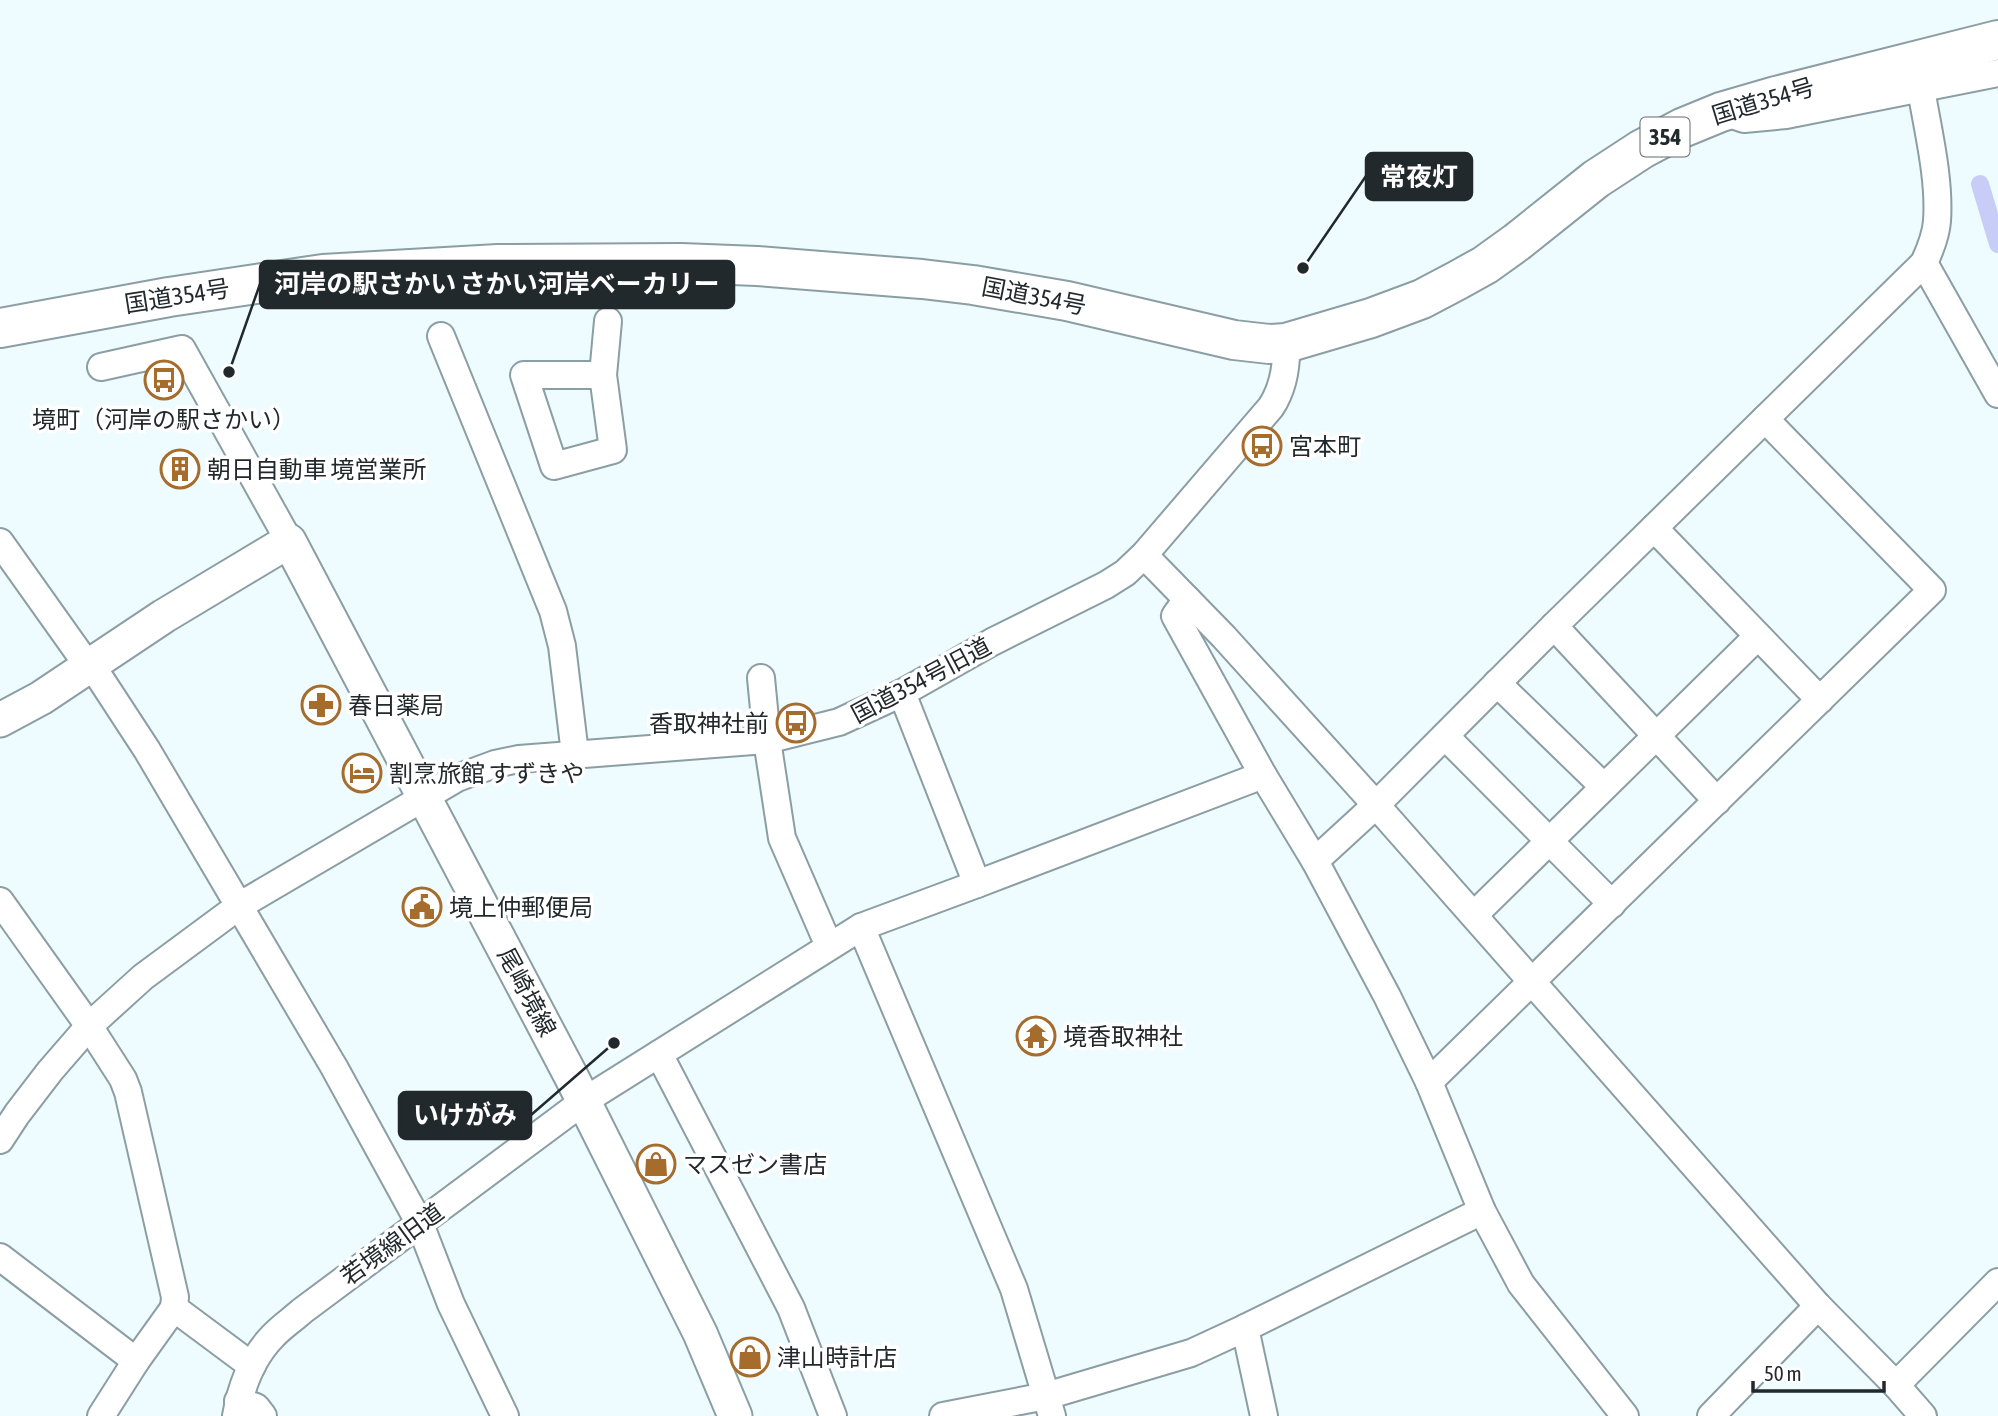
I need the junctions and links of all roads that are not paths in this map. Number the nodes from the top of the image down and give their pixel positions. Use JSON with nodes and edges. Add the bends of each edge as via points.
{"nodes":[{"id":1,"x":1998,"y":40,"type":"edge"},
{"id":2,"x":1998,"y":73,"type":"edge"},
{"id":3,"x":1922,"y":89,"type":"junction"},
{"id":4,"x":1721,"y":112,"type":"junction"},
{"id":5,"x":1924,"y":263,"type":"junction"},
{"id":6,"x":608,"y":321,"type":"dead end"},
{"id":7,"x":0,"y":328,"type":"edge"},
{"id":8,"x":441,"y":336,"type":"dead end"},
{"id":9,"x":1286,"y":342,"type":"junction"},
{"id":10,"x":101,"y":367,"type":"dead end"},
{"id":11,"x":603,"y":375,"type":"dead end"},
{"id":12,"x":1998,"y":394,"type":"edge"},
{"id":13,"x":1765,"y":419,"type":"junction"},
{"id":14,"x":1654,"y":528,"type":"junction"},
{"id":15,"x":289,"y":541,"type":"junction"},
{"id":16,"x":0,"y":542,"type":"edge"},
{"id":17,"x":1144,"y":555,"type":"junction"},
{"id":18,"x":1187,"y":598,"type":"junction"},
{"id":19,"x":1554,"y":626,"type":"junction"},
{"id":20,"x":1758,"y":636,"type":"junction"},
{"id":21,"x":90,"y":666,"type":"junction"},
{"id":22,"x":761,"y":678,"type":"dead end"},
{"id":23,"x":1497,"y":683,"type":"junction"},
{"id":24,"x":902,"y":693,"type":"junction"},
{"id":25,"x":1820,"y":700,"type":"junction"},
{"id":26,"x":0,"y":720,"type":"edge"},
{"id":27,"x":1656,"y":735,"type":"junction"},
{"id":28,"x":1445,"y":736,"type":"junction"},
{"id":29,"x":766,"y":740,"type":"junction"},
{"id":30,"x":575,"y":754,"type":"junction"},
{"id":31,"x":1263,"y":775,"type":"junction"},
{"id":32,"x":1604,"y":787,"type":"junction"},
{"id":33,"x":424,"y":797,"type":"junction"},
{"id":34,"x":1717,"y":801,"type":"junction"},
{"id":35,"x":1376,"y":805,"type":"junction"},
{"id":36,"x":1549,"y":841,"type":"junction"},
{"id":37,"x":1315,"y":861,"type":"junction"},
{"id":38,"x":977,"y":884,"type":"junction"},
{"id":39,"x":0,"y":901,"type":"edge"},
{"id":40,"x":1612,"y":904,"type":"junction"},
{"id":41,"x":239,"y":906,"type":"junction"},
{"id":42,"x":1474,"y":915,"type":"junction"},
{"id":43,"x":861,"y":926,"type":"junction"},
{"id":44,"x":829,"y":946,"type":"junction"},
{"id":45,"x":1533,"y":981,"type":"junction"},
{"id":46,"x":89,"y":1026,"type":"junction"},
{"id":47,"x":659,"y":1054,"type":"junction"},
{"id":48,"x":1429,"y":1082,"type":"junction"},
{"id":49,"x":584,"y":1101,"type":"junction"},
{"id":50,"x":0,"y":1140,"type":"edge"},
{"id":51,"x":1482,"y":1211,"type":"junction"},
{"id":52,"x":420,"y":1224,"type":"junction"},
{"id":53,"x":0,"y":1257,"type":"edge"},
{"id":54,"x":1998,"y":1282,"type":"edge"},
{"id":55,"x":1818,"y":1306,"type":"junction"},
{"id":56,"x":174,"y":1308,"type":"junction"},
{"id":57,"x":1245,"y":1328,"type":"junction"},
{"id":58,"x":136,"y":1361,"type":"junction"},
{"id":59,"x":252,"y":1366,"type":"junction"},
{"id":60,"x":1896,"y":1385,"type":"junction"},
{"id":61,"x":1049,"y":1406,"type":"edge"},
{"id":62,"x":237,"y":1409,"type":"edge"},
{"id":63,"x":101,"y":1416,"type":"edge"},
{"id":64,"x":263,"y":1416,"type":"edge"},
{"id":65,"x":505,"y":1416,"type":"edge"},
{"id":66,"x":735,"y":1416,"type":"edge"},
{"id":67,"x":833,"y":1416,"type":"edge"},
{"id":68,"x":943,"y":1416,"type":"edge"},
{"id":69,"x":1264,"y":1416,"type":"edge"},
{"id":70,"x":1625,"y":1416,"type":"edge"},
{"id":71,"x":1711,"y":1416,"type":"edge"},
{"id":72,"x":1923,"y":1416,"type":"edge"}],
"edges":[{"from":1,"to":4,"type":"highway","name":"国道354号","number":"354"},
{"from":2,"to":3,"type":"street"},
{"from":3,"to":4,"type":"street","via":[[1786,116],[1744,119]]},
{"from":3,"to":5,"type":"street","via":[[1937,191],[1937,222]]},
{"from":4,"to":9,"type":"highway","name":"国道354号","number":"354","via":[[1642,149],[1596,179],[1507,250],[1454,283],[1371,318]]},
{"from":5,"to":12,"type":"street"},
{"from":5,"to":13,"type":"street"},
{"from":6,"to":11,"type":"street"},
{"from":7,"to":9,"type":"highway","name":"国道354号","number":"354","via":[[323,274],[498,264],[681,263],[972,285],[1067,301],[1241,342]]},
{"from":8,"to":30,"type":"street","via":[[553,611],[562,646]]},
{"from":9,"to":17,"type":"street","name":"国道354号旧道","via":[[1287,362],[1277,399]]},
{"from":10,"to":15,"type":"street","via":[[182,349]]},
{"from":13,"to":14,"type":"street"},
{"from":13,"to":25,"type":"street","via":[[1932,590]]},
{"from":14,"to":19,"type":"street"},
{"from":14,"to":20,"type":"street"},
{"from":15,"to":21,"type":"main road"},
{"from":15,"to":33,"type":"main road","name":"尾崎境線"},
{"from":16,"to":21,"type":"street"},
{"from":17,"to":18,"type":"street"},
{"from":17,"to":24,"type":"street","name":"国道354号旧道","via":[[1106,585]]},
{"from":18,"to":31,"type":"street","via":[[1175,616]]},
{"from":18,"to":35,"type":"street"},
{"from":19,"to":23,"type":"street"},
{"from":19,"to":27,"type":"street"},
{"from":20,"to":25,"type":"street"},
{"from":20,"to":27,"type":"street"},
{"from":21,"to":26,"type":"main road"},
{"from":21,"to":41,"type":"street","via":[[147,750]]},
{"from":22,"to":29,"type":"street"},
{"from":23,"to":28,"type":"street"},
{"from":23,"to":32,"type":"street"},
{"from":24,"to":29,"type":"street","name":"国道354号旧道","via":[[839,722]]},
{"from":24,"to":38,"type":"street"},
{"from":25,"to":34,"type":"street"},
{"from":27,"to":32,"type":"street"},
{"from":27,"to":34,"type":"street"},
{"from":28,"to":35,"type":"street"},
{"from":28,"to":36,"type":"street"},
{"from":29,"to":30,"type":"street","name":"国道354号旧道"},
{"from":29,"to":44,"type":"street","via":[[782,838]]},
{"from":30,"to":33,"type":"street","name":"国道354号旧道","via":[[495,764]]},
{"from":31,"to":37,"type":"street"},
{"from":31,"to":38,"type":"street","name":"若境線旧道"},
{"from":32,"to":36,"type":"street"},
{"from":33,"to":41,"type":"street","name":"国道354号旧道"},
{"from":33,"to":49,"type":"main road","name":"尾崎境線"},
{"from":34,"to":40,"type":"street"},
{"from":35,"to":37,"type":"street"},
{"from":35,"to":42,"type":"street"},
{"from":36,"to":40,"type":"street"},
{"from":36,"to":42,"type":"street"},
{"from":37,"to":48,"type":"street"},
{"from":38,"to":43,"type":"street","name":"若境線旧道"},
{"from":39,"to":46,"type":"street"},
{"from":40,"to":45,"type":"street"},
{"from":41,"to":46,"type":"street","name":"国道354号旧道","via":[[143,977]]},
{"from":41,"to":52,"type":"street"},
{"from":42,"to":45,"type":"street"},
{"from":43,"to":44,"type":"street","name":"若境線旧道"},
{"from":43,"to":61,"type":"street","via":[[1014,1289]]},
{"from":44,"to":47,"type":"street","name":"若境線旧道"},
{"from":45,"to":48,"type":"street"},
{"from":45,"to":55,"type":"street"},
{"from":46,"to":50,"type":"street","name":"国道354号旧道","via":[[33,1092]]},
{"from":46,"to":56,"type":"street","via":[[128,1092]]},
{"from":47,"to":49,"type":"street","name":"若境線旧道"},
{"from":47,"to":67,"type":"street","via":[[791,1308]]},
{"from":48,"to":51,"type":"street"},
{"from":49,"to":52,"type":"street","name":"若境線旧道"},
{"from":49,"to":66,"type":"main road","name":"尾崎境線","via":[[700,1332]]},
{"from":51,"to":57,"type":"street"},
{"from":51,"to":70,"type":"street","via":[[1521,1284]]},
{"from":52,"to":59,"type":"street","name":"若境線旧道","via":[[302,1311],[272,1337]]},
{"from":52,"to":65,"type":"street","via":[[451,1304]]},
{"from":53,"to":58,"type":"street"},
{"from":54,"to":60,"type":"street"},
{"from":55,"to":60,"type":"street"},
{"from":55,"to":71,"type":"street"},
{"from":56,"to":58,"type":"street"},
{"from":56,"to":59,"type":"street"},
{"from":57,"to":61,"type":"street"},
{"from":57,"to":69,"type":"street"},
{"from":58,"to":63,"type":"street"},
{"from":59,"to":62,"type":"street","name":"若境線旧道"},
{"from":60,"to":72,"type":"street"},
{"from":61,"to":68,"type":"street"},
{"from":62,"to":64,"type":"street","via":[[256,1407]]}]}
